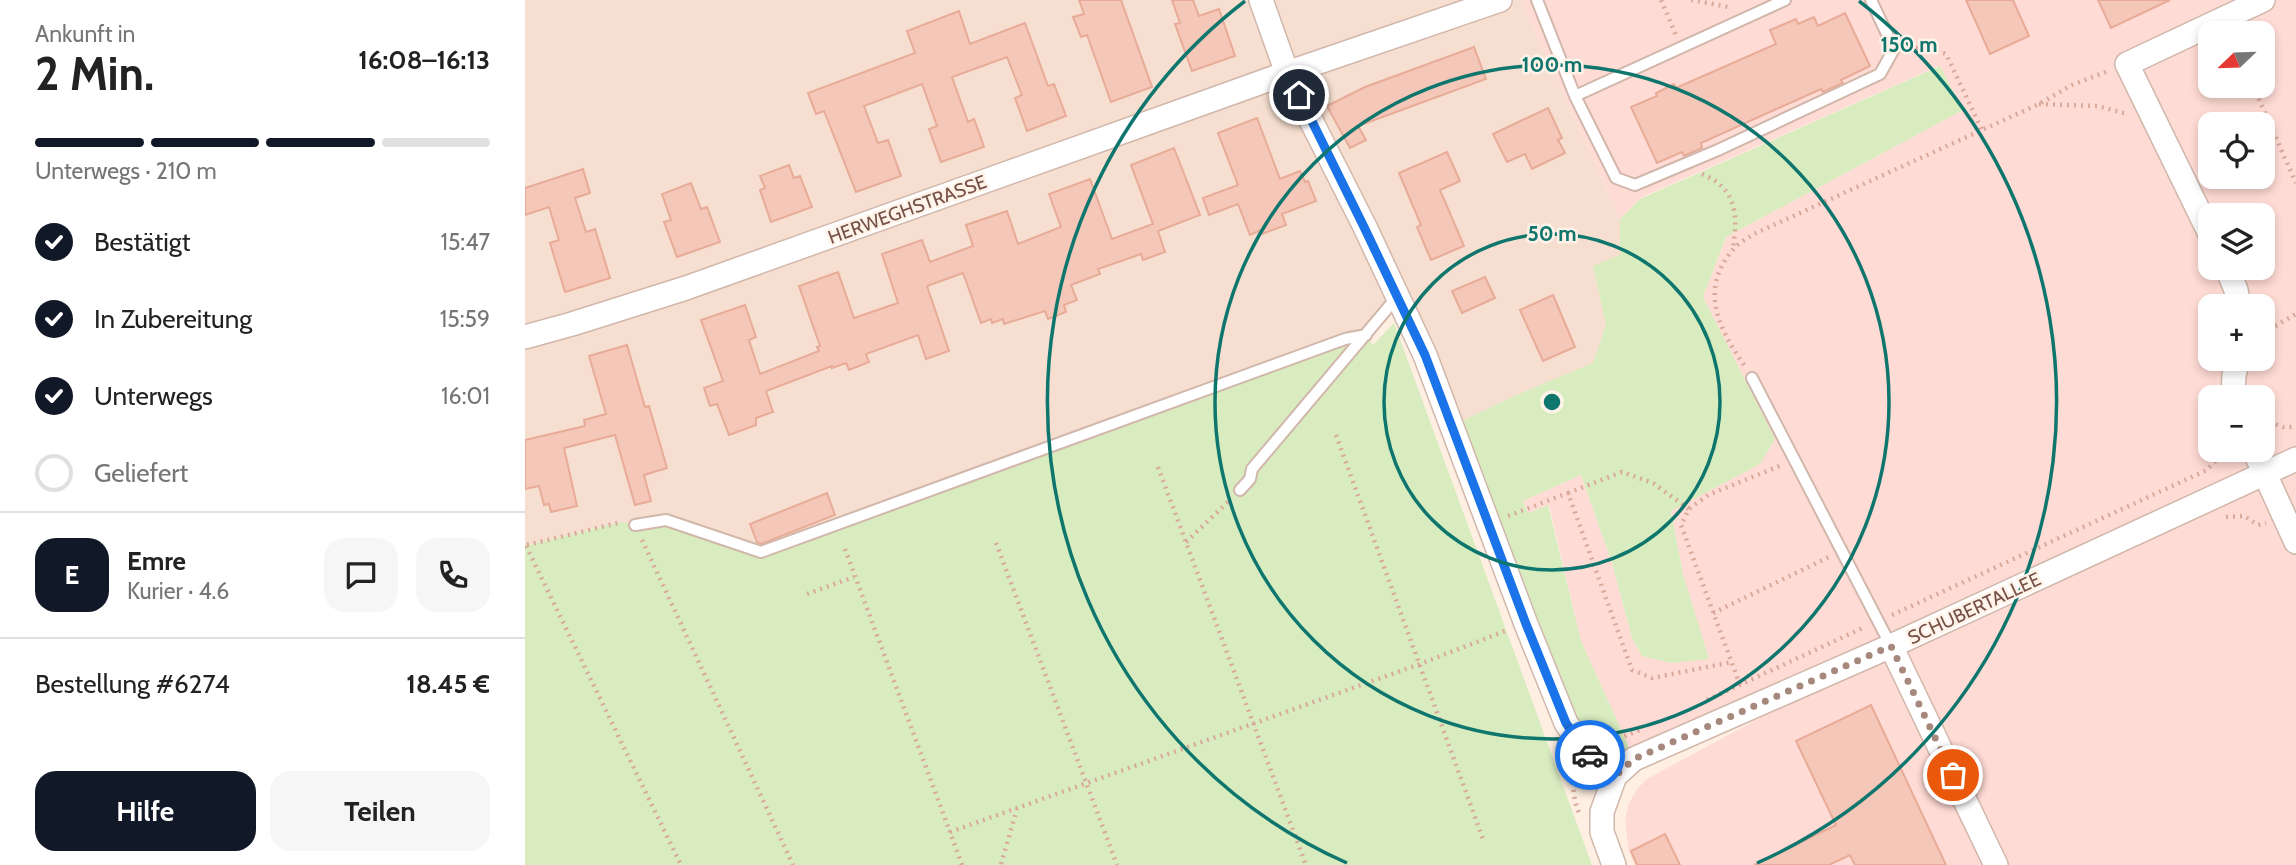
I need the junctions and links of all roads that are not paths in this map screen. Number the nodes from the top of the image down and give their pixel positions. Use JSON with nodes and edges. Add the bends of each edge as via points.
{"nodes":[{"id":1,"x":1261,"y":0,"type":"edge"},
{"id":2,"x":1500,"y":0,"type":"edge"},
{"id":3,"x":1537,"y":0,"type":"edge"},
{"id":4,"x":1785,"y":0,"type":"edge"},
{"id":5,"x":1871,"y":0,"type":"edge"},
{"id":6,"x":2263,"y":0,"type":"edge"},
{"id":7,"x":1287,"y":73,"type":"junction"},
{"id":8,"x":1575,"y":96,"type":"junction"},
{"id":9,"x":2198,"y":210,"type":"edge"},
{"id":10,"x":1397,"y":297,"type":"junction"},
{"id":11,"x":1366,"y":335,"type":"junction"},
{"id":12,"x":525,"y":337,"type":"edge"},
{"id":13,"x":1752,"y":378,"type":"road end"},
{"id":14,"x":2296,"y":459,"type":"edge"},
{"id":15,"x":2260,"y":462,"type":"edge"},
{"id":16,"x":2265,"y":473,"type":"junction"},
{"id":17,"x":1241,"y":490,"type":"road end"},
{"id":18,"x":635,"y":525,"type":"road end"},
{"id":19,"x":2296,"y":542,"type":"edge"},
{"id":20,"x":1891,"y":646,"type":"junction"},
{"id":21,"x":1615,"y":776,"type":"junction"},
{"id":22,"x":1614,"y":865,"type":"edge"},
{"id":23,"x":1996,"y":865,"type":"edge"}],
"edges":[{"from":1,"to":7,"type":"street"},
{"from":2,"to":7,"type":"street","name":"HERWEGHSTRASSE"},
{"from":3,"to":8,"type":"lane"},
{"from":4,"to":8,"type":"lane"},
{"from":5,"to":8,"type":"lane","via":[[1895,49],[1881,74],[1635,185],[1616,178]]},
{"from":6,"to":9,"type":"street","via":[[2127,64]]},
{"from":7,"to":10,"type":"street"},
{"from":7,"to":12,"type":"street","name":"HERWEGHSTRASSE","via":[[686,288]]},
{"from":10,"to":11,"type":"lane"},
{"from":10,"to":21,"type":"street","via":[[1425,355],[1566,723],[1582,747]]},
{"from":11,"to":17,"type":"lane","via":[[1252,470]]},
{"from":11,"to":18,"type":"lane","via":[[761,552],[666,520]]},
{"from":13,"to":20,"type":"lane"},
{"from":14,"to":16,"type":"street","name":"SCHUBERTALLEE"},
{"from":15,"to":16,"type":"street"},
{"from":16,"to":19,"type":"street"},
{"from":16,"to":20,"type":"street","name":"SCHUBERTALLEE"},
{"from":20,"to":21,"type":"street","name":"SCHUBERTALLEE","via":[[1634,759]]},
{"from":20,"to":23,"type":"street"},
{"from":21,"to":22,"type":"street","via":[[1602,812],[1602,832]]}]}
